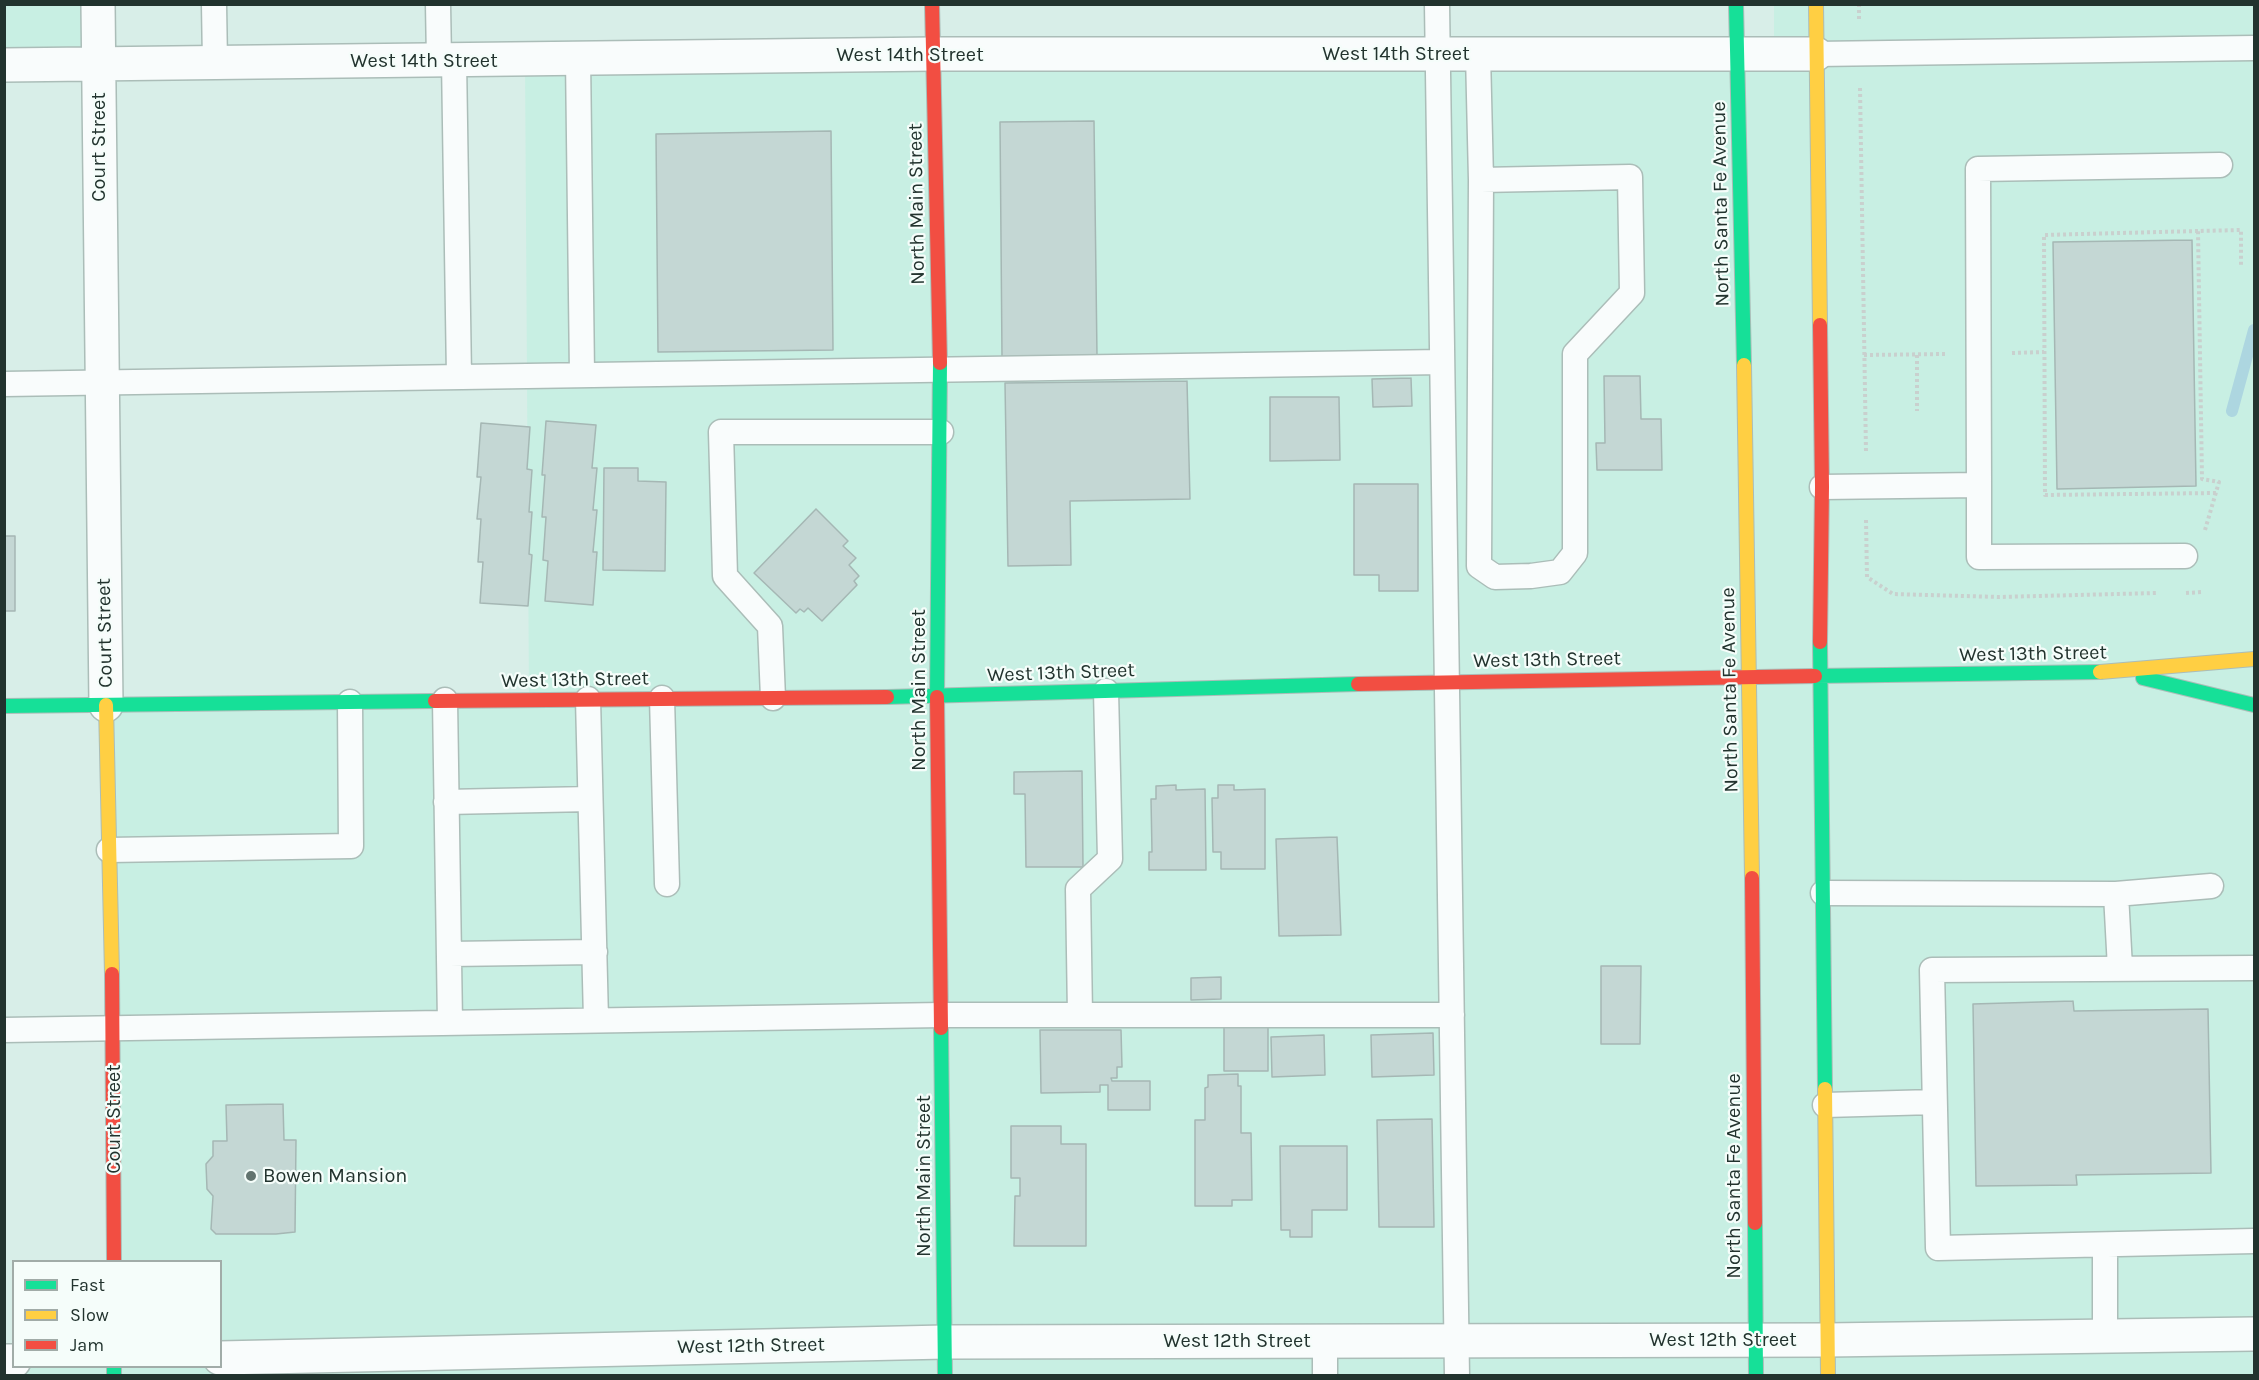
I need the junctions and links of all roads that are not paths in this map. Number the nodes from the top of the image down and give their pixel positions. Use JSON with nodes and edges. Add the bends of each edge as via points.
{"nodes":[{"id":1,"x":98,"y":4,"type":"edge"},
{"id":2,"x":214,"y":4,"type":"edge"},
{"id":3,"x":438,"y":4,"type":"edge"},
{"id":4,"x":932,"y":4,"type":"edge"},
{"id":5,"x":1437,"y":4,"type":"edge"},
{"id":6,"x":1736,"y":4,"type":"edge"},
{"id":7,"x":1816,"y":4,"type":"edge"},
{"id":8,"x":2254,"y":48,"type":"edge"},
{"id":9,"x":934,"y":54,"type":"junction"},
{"id":10,"x":1437,"y":54,"type":"junction"},
{"id":11,"x":1478,"y":54,"type":"junction"},
{"id":12,"x":1737,"y":54,"type":"junction"},
{"id":13,"x":1816,"y":54,"type":"junction"},
{"id":14,"x":578,"y":58,"type":"junction"},
{"id":15,"x":446,"y":60,"type":"junction"},
{"id":16,"x":215,"y":63,"type":"junction"},
{"id":17,"x":98,"y":64,"type":"junction"},
{"id":18,"x":4,"y":65,"type":"edge"},
{"id":19,"x":2220,"y":165,"type":"dead end"},
{"id":20,"x":1481,"y":180,"type":"junction"},
{"id":21,"x":1442,"y":362,"type":"junction"},
{"id":22,"x":940,"y":368,"type":"junction"},
{"id":23,"x":582,"y":374,"type":"junction"},
{"id":24,"x":459,"y":377,"type":"junction"},
{"id":25,"x":101,"y":383,"type":"junction"},
{"id":26,"x":4,"y":384,"type":"edge"},
{"id":27,"x":941,"y":432,"type":"junction"},
{"id":28,"x":1979,"y":485,"type":"junction"},
{"id":29,"x":1822,"y":487,"type":"junction"},
{"id":30,"x":2185,"y":556,"type":"road end"},
{"id":31,"x":2254,"y":658,"type":"edge"},
{"id":32,"x":2118,"y":672,"type":"junction"},
{"id":33,"x":1750,"y":677,"type":"junction"},
{"id":34,"x":1820,"y":677,"type":"junction"},
{"id":35,"x":1447,"y":681,"type":"junction"},
{"id":36,"x":1106,"y":691,"type":"junction"},
{"id":37,"x":937,"y":696,"type":"junction"},
{"id":38,"x":662,"y":698,"type":"junction"},
{"id":39,"x":773,"y":698,"type":"junction"},
{"id":40,"x":588,"y":699,"type":"junction"},
{"id":41,"x":445,"y":700,"type":"junction"},
{"id":42,"x":350,"y":702,"type":"junction"},
{"id":43,"x":106,"y":705,"type":"junction"},
{"id":44,"x":2254,"y":705,"type":"edge"},
{"id":45,"x":4,"y":706,"type":"edge"},
{"id":46,"x":590,"y":799,"type":"junction"},
{"id":47,"x":446,"y":801,"type":"junction"},
{"id":48,"x":109,"y":850,"type":"junction"},
{"id":49,"x":667,"y":884,"type":"dead end"},
{"id":50,"x":2211,"y":886,"type":"dead end"},
{"id":51,"x":1823,"y":893,"type":"junction"},
{"id":52,"x":2116,"y":894,"type":"junction"},
{"id":53,"x":595,"y":952,"type":"junction"},
{"id":54,"x":449,"y":954,"type":"junction"},
{"id":55,"x":2120,"y":968,"type":"junction"},
{"id":56,"x":2254,"y":968,"type":"edge"},
{"id":57,"x":942,"y":1016,"type":"junction"},
{"id":58,"x":1080,"y":1016,"type":"junction"},
{"id":59,"x":1452,"y":1016,"type":"junction"},
{"id":60,"x":596,"y":1020,"type":"junction"},
{"id":61,"x":450,"y":1023,"type":"junction"},
{"id":62,"x":113,"y":1028,"type":"junction"},
{"id":63,"x":4,"y":1030,"type":"edge"},
{"id":64,"x":1934,"y":1102,"type":"junction"},
{"id":65,"x":1825,"y":1105,"type":"junction"},
{"id":66,"x":2254,"y":1241,"type":"edge"},
{"id":67,"x":2106,"y":1245,"type":"junction"},
{"id":68,"x":114,"y":1260,"type":"edge"},
{"id":69,"x":2254,"y":1334,"type":"edge"},
{"id":70,"x":2106,"y":1336,"type":"junction"},
{"id":71,"x":1457,"y":1340,"type":"junction"},
{"id":72,"x":1755,"y":1340,"type":"junction"},
{"id":73,"x":1827,"y":1340,"type":"junction"},
{"id":74,"x":1324,"y":1341,"type":"junction"},
{"id":75,"x":945,"y":1342,"type":"junction"},
{"id":76,"x":222,"y":1358,"type":"edge"},
{"id":77,"x":945,"y":1376,"type":"edge"},
{"id":78,"x":1325,"y":1376,"type":"edge"},
{"id":79,"x":1457,"y":1376,"type":"edge"},
{"id":80,"x":1756,"y":1376,"type":"edge"},
{"id":81,"x":1828,"y":1376,"type":"edge"}],
"edges":[{"from":1,"to":17,"type":"street","name":"Court Street"},
{"from":2,"to":16,"type":"lane"},
{"from":3,"to":15,"type":"lane"},
{"from":4,"to":9,"type":"main road","name":"North Main Street"},
{"from":5,"to":10,"type":"lane"},
{"from":6,"to":12,"type":"main road","name":"North Santa Fe Avenue"},
{"from":7,"to":13,"type":"main road"},
{"from":8,"to":13,"type":"lane"},
{"from":9,"to":10,"type":"street","name":"West 14th Street"},
{"from":9,"to":14,"type":"street","name":"West 14th Street"},
{"from":9,"to":22,"type":"main road","name":"North Main Street"},
{"from":10,"to":11,"type":"street","name":"West 14th Street"},
{"from":10,"to":21,"type":"lane"},
{"from":11,"to":12,"type":"street","name":"West 14th Street"},
{"from":11,"to":20,"type":"lane"},
{"from":12,"to":13,"type":"street","name":"West 14th Street"},
{"from":12,"to":33,"type":"main road","name":"North Santa Fe Avenue"},
{"from":13,"to":29,"type":"main road"},
{"from":14,"to":15,"type":"street","name":"West 14th Street"},
{"from":14,"to":23,"type":"lane"},
{"from":15,"to":16,"type":"street","name":"West 14th Street"},
{"from":15,"to":24,"type":"lane"},
{"from":16,"to":17,"type":"street","name":"West 14th Street"},
{"from":17,"to":18,"type":"street","name":"West 14th Street"},
{"from":17,"to":25,"type":"street","name":"Court Street"},
{"from":19,"to":28,"type":"lane","via":[[1978,169]]},
{"from":20,"to":20,"type":"lane","via":[[1479,566],[1495,577],[1560,572],[1575,553],[1575,354],[1632,293],[1630,177]]},
{"from":21,"to":22,"type":"lane"},
{"from":21,"to":35,"type":"lane"},
{"from":22,"to":23,"type":"lane"},
{"from":22,"to":27,"type":"main road","name":"North Main Street"},
{"from":23,"to":24,"type":"lane"},
{"from":24,"to":25,"type":"lane"},
{"from":25,"to":26,"type":"lane"},
{"from":25,"to":43,"type":"street","name":"Court Street"},
{"from":27,"to":37,"type":"main road","name":"North Main Street"},
{"from":27,"to":39,"type":"lane","via":[[721,432],[724,576],[770,626]]},
{"from":28,"to":29,"type":"lane"},
{"from":28,"to":30,"type":"lane","via":[[1979,557]]},
{"from":29,"to":34,"type":"main road"},
{"from":31,"to":32,"type":"main road","name":"West 13th Street"},
{"from":32,"to":34,"type":"main road","name":"West 13th Street"},
{"from":32,"to":44,"type":"main road","name":"West 13th Street"},
{"from":33,"to":34,"type":"main road","name":"West 13th Street"},
{"from":33,"to":35,"type":"main road","name":"West 13th Street"},
{"from":33,"to":72,"type":"main road","name":"North Santa Fe Avenue"},
{"from":34,"to":51,"type":"main road"},
{"from":35,"to":36,"type":"main road","name":"West 13th Street"},
{"from":35,"to":59,"type":"lane"},
{"from":36,"to":37,"type":"main road","name":"West 13th Street"},
{"from":36,"to":58,"type":"lane","via":[[1110,859],[1078,889]]},
{"from":37,"to":39,"type":"main road","name":"West 13th Street"},
{"from":37,"to":57,"type":"main road","name":"North Main Street"},
{"from":38,"to":39,"type":"main road","name":"West 13th Street"},
{"from":38,"to":40,"type":"main road","name":"West 13th Street"},
{"from":38,"to":49,"type":"lane"},
{"from":40,"to":41,"type":"main road","name":"West 13th Street"},
{"from":40,"to":46,"type":"lane"},
{"from":41,"to":42,"type":"main road","name":"West 13th Street"},
{"from":41,"to":47,"type":"lane"},
{"from":42,"to":43,"type":"main road","name":"West 13th Street"},
{"from":42,"to":48,"type":"lane","via":[[351,846]]},
{"from":43,"to":45,"type":"main road","name":"West 13th Street"},
{"from":43,"to":48,"type":"main road","name":"Court Street"},
{"from":46,"to":47,"type":"lane"},
{"from":46,"to":53,"type":"lane"},
{"from":47,"to":54,"type":"lane"},
{"from":48,"to":62,"type":"main road","name":"Court Street"},
{"from":50,"to":52,"type":"lane"},
{"from":51,"to":52,"type":"lane"},
{"from":51,"to":65,"type":"main road"},
{"from":52,"to":55,"type":"lane"},
{"from":53,"to":54,"type":"lane"},
{"from":53,"to":60,"type":"lane"},
{"from":54,"to":61,"type":"lane"},
{"from":55,"to":56,"type":"lane"},
{"from":55,"to":64,"type":"lane","via":[[1932,970]]},
{"from":57,"to":58,"type":"lane"},
{"from":57,"to":60,"type":"lane"},
{"from":57,"to":75,"type":"main road","name":"North Main Street"},
{"from":58,"to":59,"type":"lane"},
{"from":59,"to":71,"type":"lane"},
{"from":60,"to":61,"type":"lane"},
{"from":61,"to":62,"type":"lane"},
{"from":62,"to":63,"type":"lane"},
{"from":62,"to":68,"type":"main road","name":"Court Street"},
{"from":64,"to":65,"type":"lane"},
{"from":64,"to":67,"type":"lane","via":[[1938,1248]]},
{"from":65,"to":73,"type":"main road"},
{"from":66,"to":67,"type":"lane"},
{"from":67,"to":70,"type":"lane"},
{"from":69,"to":70,"type":"street","name":"West 12th Street"},
{"from":70,"to":73,"type":"street","name":"West 12th Street"},
{"from":71,"to":72,"type":"street","name":"West 12th Street"},
{"from":71,"to":74,"type":"street","name":"West 12th Street"},
{"from":71,"to":79,"type":"lane"},
{"from":72,"to":73,"type":"street","name":"West 12th Street"},
{"from":72,"to":80,"type":"main road","name":"North Santa Fe Avenue"},
{"from":73,"to":81,"type":"main road"},
{"from":74,"to":75,"type":"street","name":"West 12th Street"},
{"from":74,"to":78,"type":"lane"},
{"from":75,"to":76,"type":"street","name":"West 12th Street"},
{"from":75,"to":77,"type":"main road","name":"North Main Street"}]}
